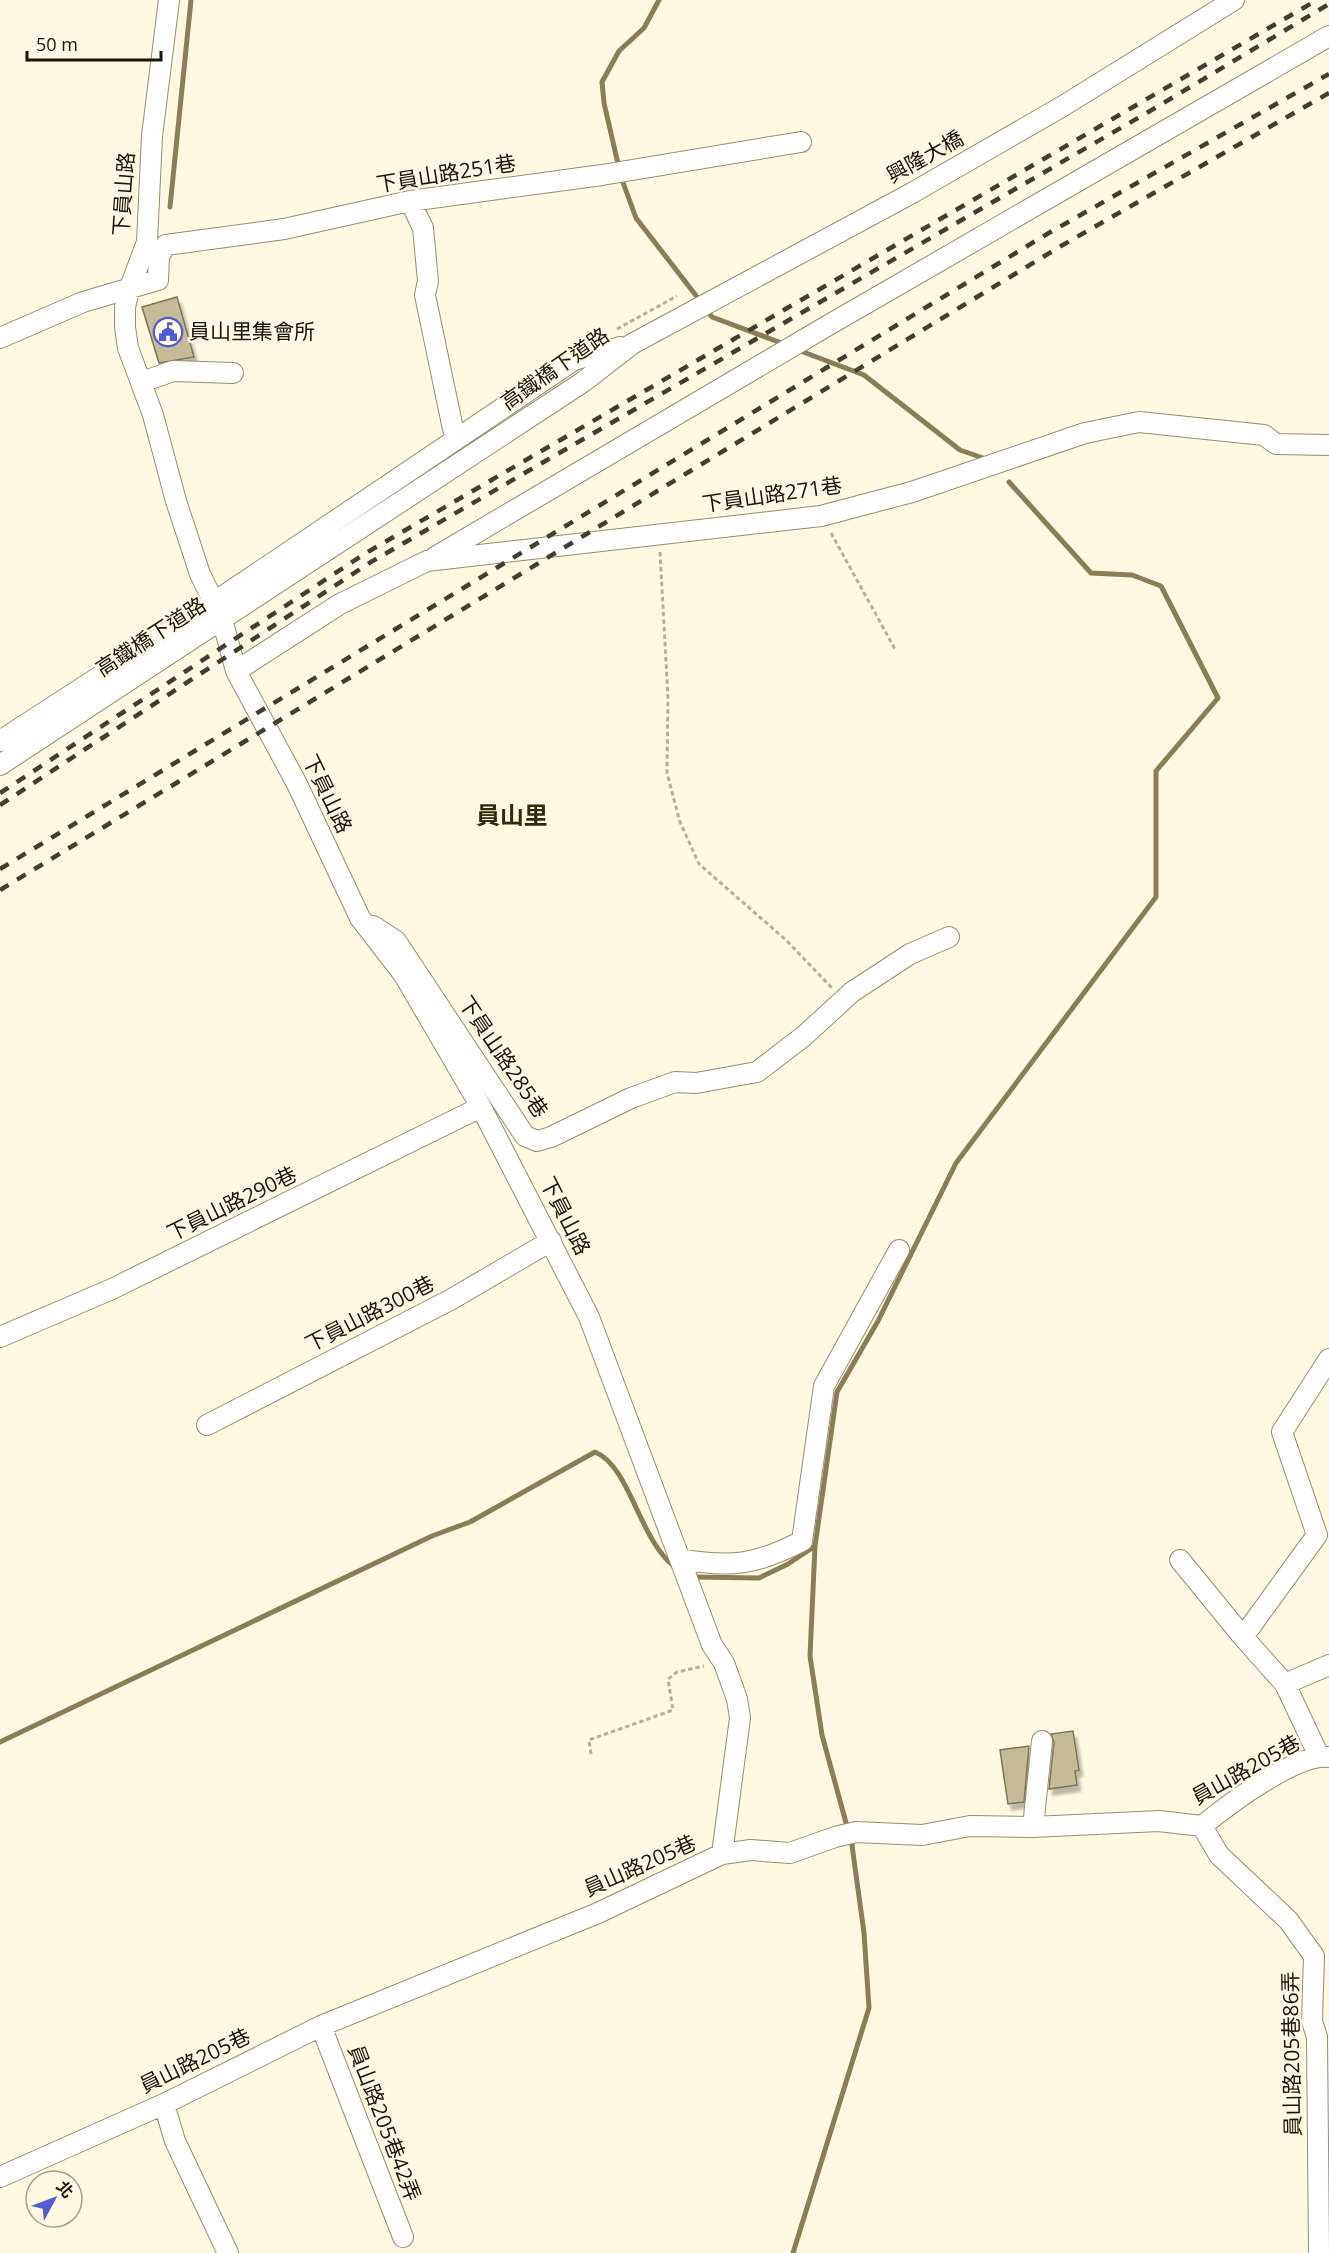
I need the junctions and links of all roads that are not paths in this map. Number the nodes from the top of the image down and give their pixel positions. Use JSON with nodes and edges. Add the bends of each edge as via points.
{"nodes":[{"id":1,"x":168,"y":0,"type":"edge"},
{"id":2,"x":1234,"y":0,"type":"edge"},
{"id":3,"x":1329,"y":36,"type":"edge"},
{"id":4,"x":801,"y":142,"type":"dead end"},
{"id":5,"x":410,"y":201,"type":"junction"},
{"id":6,"x":129,"y":290,"type":"junction"},
{"id":7,"x":0,"y":338,"type":"edge"},
{"id":8,"x":632,"y":344,"type":"joint"},
{"id":9,"x":233,"y":373,"type":"dead end"},
{"id":10,"x":142,"y":382,"type":"junction"},
{"id":11,"x":453,"y":429,"type":"dead end"},
{"id":12,"x":1329,"y":445,"type":"edge"},
{"id":13,"x":427,"y":561,"type":"junction"},
{"id":14,"x":218,"y":611,"type":"junction"},
{"id":15,"x":236,"y":671,"type":"junction"},
{"id":16,"x":0,"y":741,"type":"edge"},
{"id":17,"x":0,"y":765,"type":"edge"},
{"id":18,"x":360,"y":918,"type":"junction"},
{"id":19,"x":949,"y":937,"type":"dead end"},
{"id":20,"x":482,"y":1107,"type":"junction"},
{"id":21,"x":551,"y":1241,"type":"junction"},
{"id":22,"x":899,"y":1250,"type":"dead end"},
{"id":23,"x":0,"y":1337,"type":"edge"},
{"id":24,"x":1329,"y":1359,"type":"edge"},
{"id":25,"x":207,"y":1425,"type":"dead end"},
{"id":26,"x":680,"y":1559,"type":"junction"},
{"id":27,"x":1180,"y":1560,"type":"dead end"},
{"id":28,"x":1243,"y":1637,"type":"junction"},
{"id":29,"x":1329,"y":1665,"type":"edge"},
{"id":30,"x":1285,"y":1684,"type":"junction"},
{"id":31,"x":1042,"y":1741,"type":"dead end"},
{"id":32,"x":1324,"y":1757,"type":"edge"},
{"id":33,"x":1202,"y":1826,"type":"junction"},
{"id":34,"x":1032,"y":1827,"type":"junction"},
{"id":35,"x":722,"y":1854,"type":"junction"},
{"id":36,"x":321,"y":2026,"type":"junction"},
{"id":37,"x":164,"y":2104,"type":"junction"},
{"id":38,"x":0,"y":2177,"type":"edge"},
{"id":39,"x":403,"y":2237,"type":"dead end"},
{"id":40,"x":228,"y":2253,"type":"edge"},
{"id":41,"x":1319,"y":2253,"type":"edge"}],
"edges":[{"from":1,"to":6,"type":"street","name":"下員山路","via":[[152,136],[147,242]]},
{"from":2,"to":8,"type":"street","name":"興隆大橋","via":[[1063,106],[912,193]]},
{"from":3,"to":13,"type":"street"},
{"from":4,"to":5,"type":"street","name":"下員山路251巷"},
{"from":5,"to":6,"type":"street","name":"下員山路251巷","via":[[284,229],[166,245],[159,256],[158,280]]},
{"from":5,"to":11,"type":"street","via":[[423,228],[428,281],[424,295]]},
{"from":6,"to":7,"type":"street","via":[[83,302]]},
{"from":6,"to":10,"type":"street","name":"下員山路","via":[[125,307],[128,348]]},
{"from":8,"to":14,"type":"street","name":"高鐵橋下道路","via":[[574,360]]},
{"from":9,"to":10,"type":"street","via":[[173,371]]},
{"from":10,"to":14,"type":"street","name":"下員山路","via":[[200,574]]},
{"from":12,"to":13,"type":"street","name":"下員山路271巷","via":[[1276,444],[1264,435],[1139,422],[1085,433],[912,492],[821,516]]},
{"from":13,"to":15,"type":"street","name":"下員山路271巷","via":[[340,604]]},
{"from":14,"to":15,"type":"street","name":"下員山路"},
{"from":14,"to":16,"type":"street","name":"高鐵橋下道路"},
{"from":14,"to":17,"type":"street","name":"高鐵橋下道路"},
{"from":15,"to":18,"type":"street","name":"下員山路","via":[[297,784]]},
{"from":18,"to":19,"type":"street","name":"下員山路285巷","via":[[396,941],[525,1136],[537,1141],[675,1082],[696,1083],[757,1072],[844,1000],[910,954]]},
{"from":18,"to":20,"type":"street","name":"下員山路","via":[[404,975]]},
{"from":20,"to":21,"type":"street","name":"下員山路"},
{"from":20,"to":23,"type":"street","name":"下員山路290巷","via":[[112,1289]]},
{"from":21,"to":25,"type":"street","name":"下員山路300巷","via":[[450,1300]]},
{"from":21,"to":26,"type":"street","name":"下員山路","via":[[589,1317]]},
{"from":22,"to":26,"type":"street","via":[[824,1386],[802,1541],[777,1554],[741,1564]]},
{"from":24,"to":28,"type":"street","via":[[1282,1432],[1317,1535]]},
{"from":26,"to":35,"type":"street","name":"下員山路","via":[[737,1699],[740,1718]]},
{"from":27,"to":28,"type":"street"},
{"from":28,"to":30,"type":"street"},
{"from":29,"to":30,"type":"street"},
{"from":30,"to":32,"type":"street"},
{"from":31,"to":34,"type":"street"},
{"from":32,"to":33,"type":"street","name":"員山路205巷","via":[[1300,1762],[1229,1804]]},
{"from":33,"to":34,"type":"street","name":"員山路205巷","via":[[1159,1821]]},
{"from":33,"to":41,"type":"street","name":"員山路205巷86弄","via":[[1219,1855],[1288,1920],[1314,1956]]},
{"from":34,"to":35,"type":"street","name":"員山路205巷","via":[[970,1826],[922,1834],[856,1833],[790,1853],[750,1850]]},
{"from":35,"to":36,"type":"street","name":"員山路205巷","via":[[598,1912]]},
{"from":36,"to":37,"type":"street","name":"員山路205巷"},
{"from":36,"to":39,"type":"street","name":"員山路205巷42弄"},
{"from":37,"to":38,"type":"street","name":"員山路205巷"},
{"from":37,"to":40,"type":"street","via":[[176,2141]]}]}
